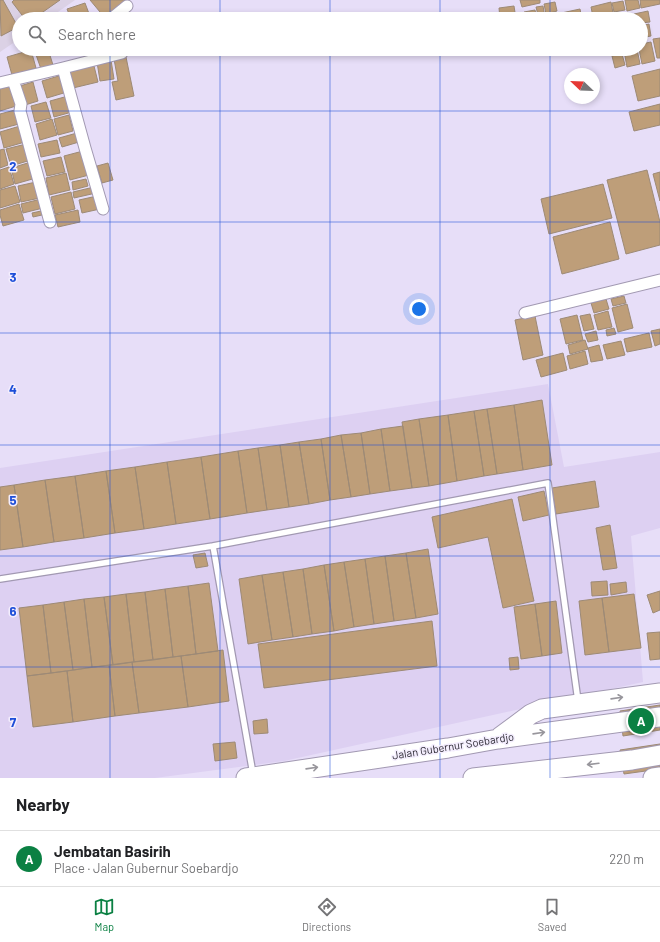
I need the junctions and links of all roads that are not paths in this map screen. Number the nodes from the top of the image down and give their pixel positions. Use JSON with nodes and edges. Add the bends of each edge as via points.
{"nodes":[{"id":1,"x":127,"y":6,"type":"dead end"},
{"id":2,"x":120,"y":12,"type":"edge"},
{"id":3,"x":97,"y":56,"type":"edge"},
{"id":4,"x":63,"y":68,"type":"junction"},
{"id":5,"x":13,"y":80,"type":"junction"},
{"id":6,"x":0,"y":84,"type":"edge"},
{"id":7,"x":104,"y":209,"type":"dead end"},
{"id":8,"x":50,"y":222,"type":"dead end"},
{"id":9,"x":660,"y":280,"type":"edge"},
{"id":10,"x":526,"y":313,"type":"dead end"},
{"id":11,"x":213,"y":546,"type":"junction"},
{"id":12,"x":0,"y":579,"type":"edge"},
{"id":13,"x":660,"y":692,"type":"edge"},
{"id":14,"x":579,"y":704,"type":"junction"},
{"id":15,"x":660,"y":717,"type":"edge"},
{"id":16,"x":498,"y":739,"type":"junction"},
{"id":17,"x":660,"y":755,"type":"edge"},
{"id":18,"x":250,"y":777,"type":"edge"},
{"id":19,"x":660,"y":777,"type":"edge"},
{"id":20,"x":482,"y":778,"type":"edge"},
{"id":21,"x":653,"y":778,"type":"edge"}],
"edges":[{"from":1,"to":2,"type":"street"},
{"from":3,"to":4,"type":"street"},
{"from":4,"to":5,"type":"street"},
{"from":4,"to":7,"type":"street"},
{"from":5,"to":6,"type":"street"},
{"from":5,"to":8,"type":"street"},
{"from":9,"to":10,"type":"street"},
{"from":11,"to":12,"type":"lane"},
{"from":11,"to":14,"type":"lane","via":[[548,483]]},
{"from":11,"to":18,"type":"lane"},
{"from":14,"to":13,"type":"highway","one_way":true},
{"from":14,"to":16,"type":"highway","via":[[542,709],[531,714]]},
{"from":16,"to":15,"type":"highway","name":"Jalan Gubernur Soebardjo","one_way":true},
{"from":18,"to":16,"type":"highway","name":"Jalan Gubernur Soebardjo","one_way":true},
{"from":17,"to":20,"type":"highway","one_way":true},
{"from":19,"to":21,"type":"highway"}]}
